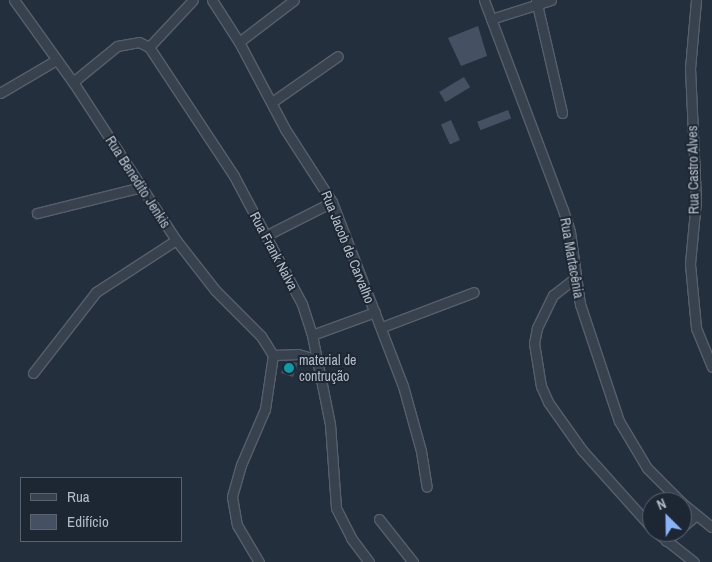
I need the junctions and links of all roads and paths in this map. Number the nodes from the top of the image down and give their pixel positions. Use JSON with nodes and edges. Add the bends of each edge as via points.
{"nodes":[{"id":1,"x":14,"y":0,"type":"edge"},
{"id":2,"x":193,"y":0,"type":"edge"},
{"id":3,"x":212,"y":0,"type":"edge"},
{"id":4,"x":294,"y":0,"type":"edge"},
{"id":5,"x":484,"y":0,"type":"edge"},
{"id":6,"x":551,"y":0,"type":"edge"},
{"id":7,"x":696,"y":0,"type":"edge"},
{"id":8,"x":537,"y":2,"type":"edge"},
{"id":9,"x":491,"y":19,"type":"junction"},
{"id":10,"x":239,"y":42,"type":"junction"},
{"id":11,"x":148,"y":47,"type":"junction"},
{"id":12,"x":338,"y":56,"type":"dead end"},
{"id":13,"x":56,"y":60,"type":"junction"},
{"id":14,"x":73,"y":82,"type":"junction"},
{"id":15,"x":0,"y":93,"type":"edge"},
{"id":16,"x":272,"y":102,"type":"junction"},
{"id":17,"x":562,"y":113,"type":"dead end"},
{"id":18,"x":142,"y":187,"type":"junction"},
{"id":19,"x":332,"y":202,"type":"junction"},
{"id":20,"x":37,"y":213,"type":"dead end"},
{"id":21,"x":267,"y":235,"type":"junction"},
{"id":22,"x":176,"y":240,"type":"junction"},
{"id":23,"x":575,"y":278,"type":"junction"},
{"id":24,"x":474,"y":292,"type":"dead end"},
{"id":25,"x":375,"y":312,"type":"junction"},
{"id":26,"x":382,"y":327,"type":"junction"},
{"id":27,"x":312,"y":335,"type":"junction"},
{"id":28,"x":273,"y":355,"type":"junction"},
{"id":29,"x":316,"y":359,"type":"junction"},
{"id":30,"x":712,"y":367,"type":"edge"},
{"id":31,"x":33,"y":373,"type":"dead end"},
{"id":32,"x":427,"y":487,"type":"dead end"},
{"id":33,"x":672,"y":492,"type":"edge"},
{"id":34,"x":692,"y":513,"type":"edge"},
{"id":35,"x":695,"y":516,"type":"junction"},
{"id":36,"x":642,"y":517,"type":"edge"},
{"id":37,"x":379,"y":518,"type":"dead end"},
{"id":38,"x":692,"y":519,"type":"edge"},
{"id":39,"x":712,"y":527,"type":"edge"},
{"id":40,"x":667,"y":542,"type":"edge"},
{"id":41,"x":259,"y":562,"type":"edge"},
{"id":42,"x":369,"y":562,"type":"edge"},
{"id":43,"x":412,"y":562,"type":"edge"},
{"id":44,"x":694,"y":562,"type":"edge"}],
"edges":[{"from":1,"to":13,"type":"street","name":"Rua Benedito Jenkis"},
{"from":2,"to":11,"type":"street"},
{"from":3,"to":10,"type":"street","name":"Rua Jacob de Carvalho"},
{"from":4,"to":10,"type":"street"},
{"from":5,"to":9,"type":"street","name":"Rua Martacênia"},
{"from":6,"to":8,"type":"street"},
{"from":7,"to":30,"type":"street","name":"Rua Castro Alves","via":[[690,68],[696,200],[690,264],[696,328]]},
{"from":8,"to":9,"type":"street"},
{"from":8,"to":17,"type":"street"},
{"from":9,"to":23,"type":"street","name":"Rua Martacênia","via":[[563,210],[570,232]]},
{"from":10,"to":16,"type":"street","name":"Rua Jacob de Carvalho"},
{"from":11,"to":14,"type":"street","via":[[139,42],[116,46]]},
{"from":11,"to":21,"type":"street","name":"Rua Frank Nalva","via":[[223,160]]},
{"from":12,"to":16,"type":"street"},
{"from":13,"to":14,"type":"street","name":"Rua Benedito Jenkis"},
{"from":13,"to":15,"type":"street"},
{"from":14,"to":18,"type":"street","name":"Rua Benedito Jenkis"},
{"from":16,"to":19,"type":"street","name":"Rua Jacob de Carvalho"},
{"from":18,"to":20,"type":"street"},
{"from":18,"to":22,"type":"street","name":"Rua Benedito Jenkis"},
{"from":19,"to":21,"type":"street"},
{"from":19,"to":25,"type":"street","name":"Rua Jacob de Carvalho"},
{"from":21,"to":27,"type":"street","name":"Rua Frank Nalva","via":[[302,304]]},
{"from":22,"to":28,"type":"street","name":"Rua Benedito Jenkis","via":[[215,290],[261,336]]},
{"from":22,"to":31,"type":"street","via":[[96,292]]},
{"from":23,"to":33,"type":"street","name":"Rua Martacênia","via":[[596,358],[619,421],[647,468]]},
{"from":23,"to":36,"type":"street","via":[[553,295],[536,328],[534,343],[541,386],[552,408],[582,450]]},
{"from":24,"to":26,"type":"street"},
{"from":25,"to":26,"type":"street","name":"Rua Jacob de Carvalho"},
{"from":25,"to":27,"type":"street"},
{"from":26,"to":32,"type":"street","name":"Rua Jacob de Carvalho","via":[[421,451]]},
{"from":27,"to":29,"type":"street","name":"Rua Frank Nalva"},
{"from":28,"to":29,"type":"street","via":[[298,354]]},
{"from":28,"to":41,"type":"street","via":[[265,409],[241,465],[232,497],[238,526]]},
{"from":29,"to":42,"type":"street","name":"Rua Frank Nalva","via":[[330,424],[336,508],[351,538]]},
{"from":34,"to":35,"type":"street","name":"Rua Martacênia"},
{"from":35,"to":38,"type":"street"},
{"from":35,"to":39,"type":"street","name":"Rua Martacênia"},
{"from":37,"to":43,"type":"street"},
{"from":40,"to":44,"type":"street"}]}
